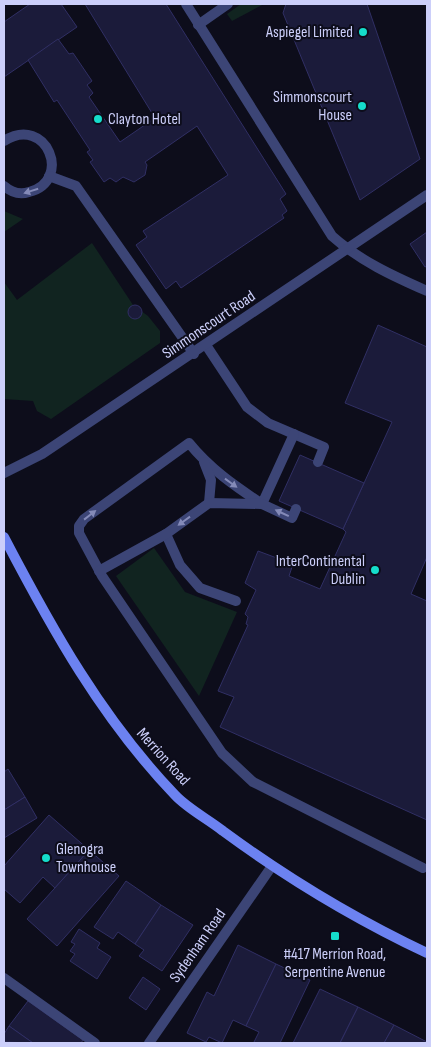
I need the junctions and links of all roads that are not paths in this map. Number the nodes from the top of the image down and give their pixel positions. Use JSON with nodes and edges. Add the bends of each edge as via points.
{"nodes":[{"id":1,"x":186,"y":4,"type":"edge"},
{"id":2,"x":228,"y":4,"type":"edge"},
{"id":3,"x":198,"y":24,"type":"junction"},
{"id":4,"x":4,"y":141,"type":"edge"},
{"id":5,"x":49,"y":176,"type":"junction"},
{"id":6,"x":4,"y":186,"type":"edge"},
{"id":7,"x":427,"y":195,"type":"edge"},
{"id":8,"x":348,"y":250,"type":"junction"},
{"id":9,"x":427,"y":291,"type":"edge"},
{"id":10,"x":206,"y":345,"type":"junction"},
{"id":11,"x":194,"y":354,"type":"junction"},
{"id":12,"x":294,"y":434,"type":"junction"},
{"id":13,"x":204,"y":461,"type":"junction"},
{"id":14,"x":318,"y":462,"type":"dead end"},
{"id":15,"x":4,"y":473,"type":"edge"},
{"id":16,"x":209,"y":503,"type":"junction"},
{"id":17,"x":262,"y":504,"type":"junction"},
{"id":18,"x":296,"y":509,"type":"dead end"},
{"id":19,"x":166,"y":534,"type":"junction"},
{"id":20,"x":4,"y":537,"type":"edge"},
{"id":21,"x":99,"y":571,"type":"junction"},
{"id":22,"x":236,"y":601,"type":"dead end"},
{"id":23,"x":272,"y":866,"type":"junction"},
{"id":24,"x":426,"y":867,"type":"edge"},
{"id":25,"x":427,"y":953,"type":"edge"},
{"id":26,"x":4,"y":978,"type":"edge"},
{"id":27,"x":95,"y":1043,"type":"edge"},
{"id":28,"x":149,"y":1043,"type":"edge"}],
"edges":[{"from":1,"to":3,"type":"street"},
{"from":2,"to":3,"type":"street"},
{"from":3,"to":8,"type":"street","via":[[332,236]]},
{"from":4,"to":5,"type":"street","via":[[23,134],[41,141],[51,157]]},
{"from":5,"to":6,"type":"street","one_way":true,"via":[[36,190],[27,193],[17,193]]},
{"from":5,"to":11,"type":"street","via":[[76,186]]},
{"from":7,"to":8,"type":"street","name":"Simmonscourt Road"},
{"from":8,"to":9,"type":"street","via":[[391,276]]},
{"from":8,"to":10,"type":"street","name":"Simmonscourt Road"},
{"from":10,"to":11,"type":"street","name":"Simmonscourt Road"},
{"from":10,"to":12,"type":"street","via":[[247,407],[268,423]]},
{"from":11,"to":15,"type":"street","name":"Simmonscourt Road","via":[[42,454]]},
{"from":12,"to":14,"type":"street","via":[[324,447]]},
{"from":12,"to":17,"type":"street"},
{"from":13,"to":16,"type":"street","via":[[211,480]]},
{"from":13,"to":17,"type":"street","one_way":true},
{"from":21,"to":13,"type":"street","one_way":true,"via":[[79,534],[79,526],[84,519],[189,443]]},
{"from":16,"to":17,"type":"street"},
{"from":16,"to":19,"type":"street","one_way":true},
{"from":18,"to":17,"type":"street","one_way":true,"via":[[292,518]]},
{"from":19,"to":21,"type":"street"},
{"from":19,"to":22,"type":"street","via":[[180,565],[200,588]]},
{"from":20,"to":23,"type":"main road","name":"Merrion Road","via":[[87,686],[124,737],[176,796]]},
{"from":21,"to":24,"type":"street","via":[[222,753],[254,782]]},
{"from":23,"to":25,"type":"main road","name":"Merrion Road","via":[[380,930]]},
{"from":23,"to":28,"type":"street","name":"Sydenham Road"},
{"from":26,"to":27,"type":"street"}]}
